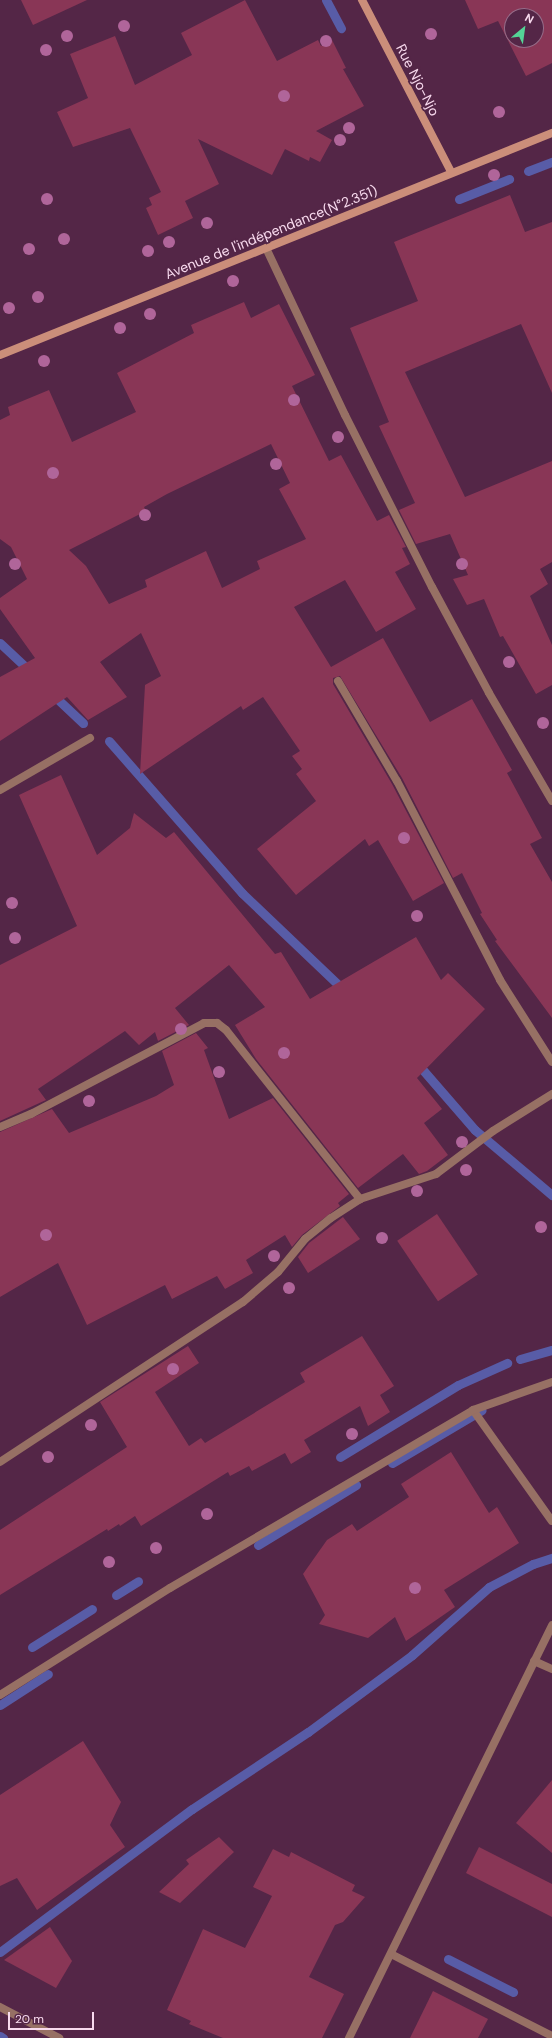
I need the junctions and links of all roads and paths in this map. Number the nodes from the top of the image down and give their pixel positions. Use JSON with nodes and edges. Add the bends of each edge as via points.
{"nodes":[{"id":1,"x":362,"y":0,"type":"edge"},
{"id":2,"x":552,"y":133,"type":"edge"},
{"id":3,"x":451,"y":172,"type":"junction"},
{"id":4,"x":266,"y":248,"type":"junction"},
{"id":5,"x":0,"y":355,"type":"edge"},
{"id":6,"x":338,"y":681,"type":"dead end"},
{"id":7,"x":90,"y":738,"type":"dead end"},
{"id":8,"x":0,"y":790,"type":"edge"},
{"id":9,"x":552,"y":801,"type":"edge"},
{"id":10,"x":552,"y":1062,"type":"edge"},
{"id":11,"x":552,"y":1094,"type":"edge"},
{"id":12,"x":0,"y":1127,"type":"edge"},
{"id":13,"x":360,"y":1199,"type":"junction"},
{"id":14,"x":552,"y":1382,"type":"edge"},
{"id":15,"x":473,"y":1410,"type":"junction"},
{"id":16,"x":0,"y":1462,"type":"edge"},
{"id":17,"x":552,"y":1521,"type":"edge"},
{"id":18,"x":552,"y":1625,"type":"edge"},
{"id":19,"x":534,"y":1661,"type":"junction"},
{"id":20,"x":552,"y":1669,"type":"edge"},
{"id":21,"x":0,"y":1695,"type":"edge"},
{"id":22,"x":391,"y":1954,"type":"junction"},
{"id":23,"x":0,"y":2007,"type":"edge"},
{"id":24,"x":552,"y":2036,"type":"edge"},
{"id":25,"x":59,"y":2038,"type":"edge"},
{"id":26,"x":349,"y":2038,"type":"edge"}],
"edges":[{"from":1,"to":3,"type":"main road","name":"Rue Njo-Njo"},
{"from":2,"to":3,"type":"main road","name":"Avenue de l'indépendance(N°2.351)"},
{"from":3,"to":4,"type":"main road","name":"Avenue de l'indépendance(N°2.351)","via":[[401,195]]},
{"from":4,"to":5,"type":"main road","name":"Avenue de l'indépendance(N°2.351)"},
{"from":4,"to":9,"type":"street","via":[[345,415],[432,587],[489,693]]},
{"from":6,"to":10,"type":"street","via":[[401,788],[500,980]]},
{"from":7,"to":8,"type":"street"},
{"from":11,"to":13,"type":"street","via":[[493,1131],[436,1174]]},
{"from":12,"to":13,"type":"street","via":[[31,1114],[204,1023],[217,1023],[226,1030]]},
{"from":13,"to":16,"type":"street","via":[[305,1239],[278,1272],[243,1302]]},
{"from":14,"to":15,"type":"street"},
{"from":15,"to":17,"type":"street"},
{"from":15,"to":21,"type":"street","via":[[170,1588]]},
{"from":18,"to":19,"type":"street"},
{"from":19,"to":20,"type":"street"},
{"from":19,"to":22,"type":"street"},
{"from":22,"to":24,"type":"street"},
{"from":22,"to":26,"type":"street"},
{"from":23,"to":25,"type":"street"}]}
